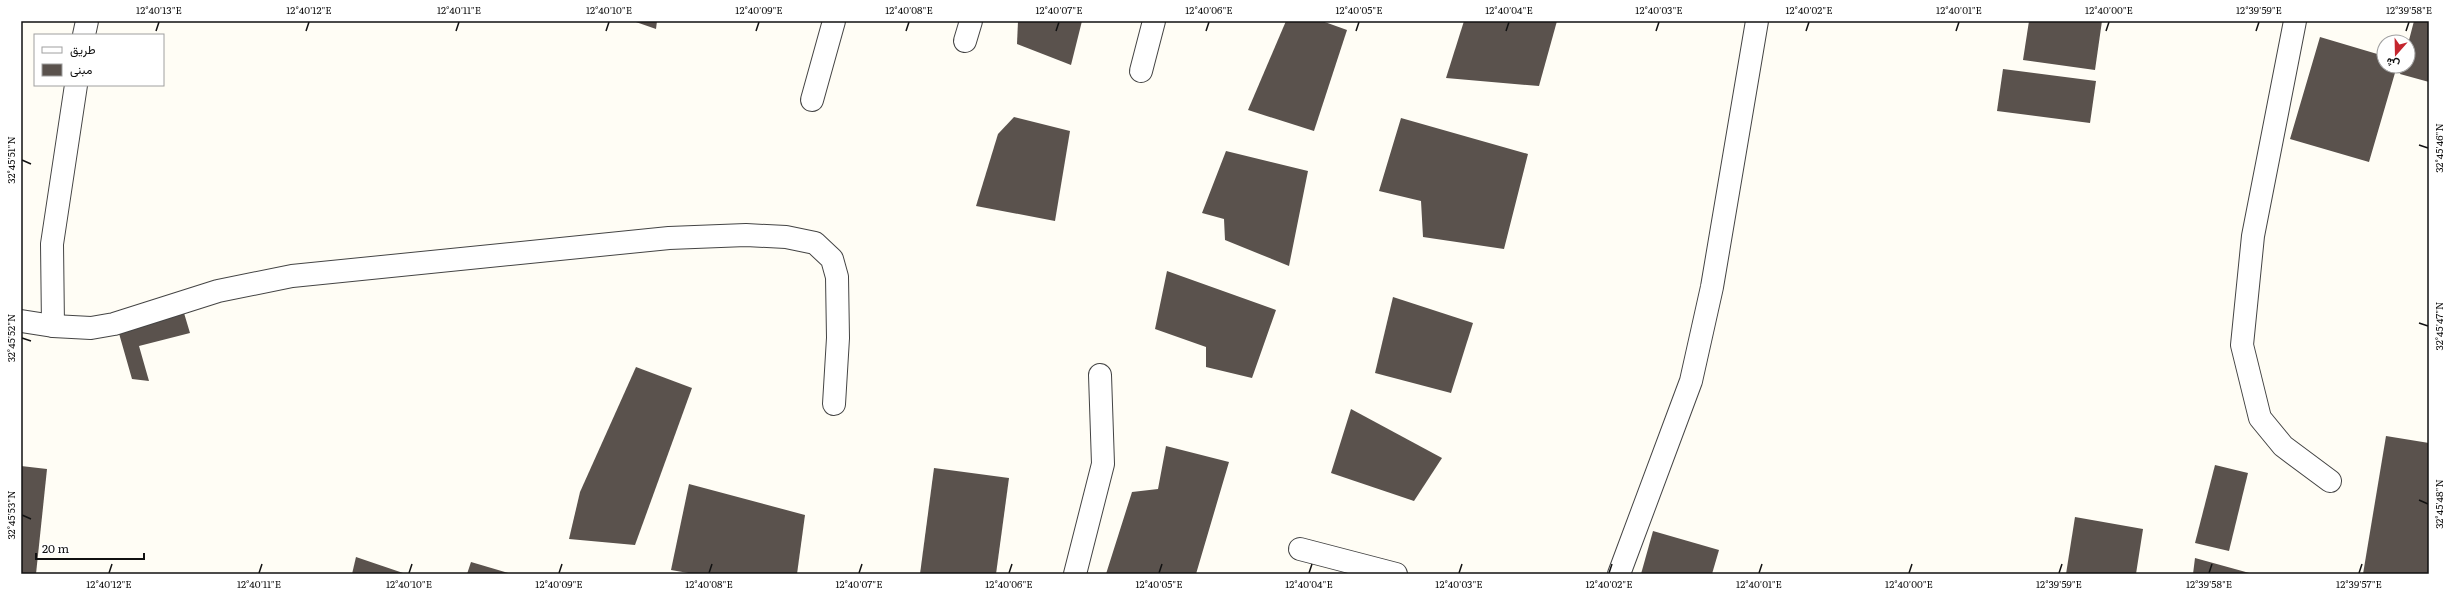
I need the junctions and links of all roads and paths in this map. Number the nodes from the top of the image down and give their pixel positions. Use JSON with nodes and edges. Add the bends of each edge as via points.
{"nodes":[{"id":1,"x":87,"y":21,"type":"edge"},
{"id":2,"x":834,"y":21,"type":"edge"},
{"id":3,"x":1154,"y":21,"type":"edge"},
{"id":4,"x":1757,"y":21,"type":"edge"},
{"id":5,"x":2295,"y":21,"type":"edge"},
{"id":6,"x":84,"y":34,"type":"edge"},
{"id":7,"x":1141,"y":71,"type":"dead end"},
{"id":8,"x":76,"y":86,"type":"edge"},
{"id":9,"x":812,"y":100,"type":"dead end"},
{"id":10,"x":21,"y":321,"type":"edge"},
{"id":11,"x":53,"y":326,"type":"junction"},
{"id":12,"x":1100,"y":375,"type":"dead end"},
{"id":13,"x":834,"y":404,"type":"dead end"},
{"id":14,"x":2330,"y":481,"type":"dead end"},
{"id":15,"x":1300,"y":548,"type":"dead end"},
{"id":16,"x":1075,"y":574,"type":"edge"},
{"id":17,"x":1396,"y":574,"type":"edge"},
{"id":18,"x":1619,"y":574,"type":"edge"}],
"edges":[{"from":1,"to":6,"type":"street"},
{"from":2,"to":9,"type":"street"},
{"from":3,"to":7,"type":"street"},
{"from":4,"to":18,"type":"street","via":[[1712,287],[1691,381]]},
{"from":5,"to":14,"type":"street","via":[[2253,236],[2242,345],[2260,418],[2283,446]]},
{"from":8,"to":11,"type":"street","via":[[52,244]]},
{"from":10,"to":11,"type":"street"},
{"from":11,"to":13,"type":"street","via":[[91,328],[114,324],[218,291],[292,276],[669,238],[746,235],[786,237],[815,243],[832,259],[837,277],[838,338]]},
{"from":12,"to":16,"type":"street","via":[[1103,464]]},
{"from":15,"to":17,"type":"street"}]}
